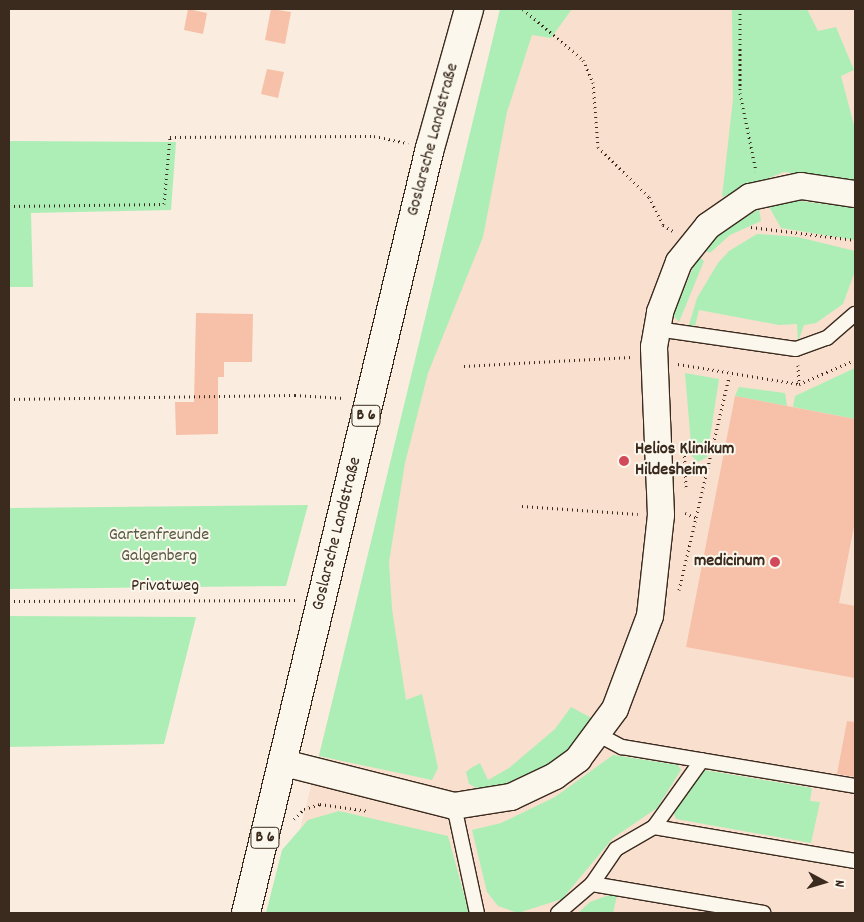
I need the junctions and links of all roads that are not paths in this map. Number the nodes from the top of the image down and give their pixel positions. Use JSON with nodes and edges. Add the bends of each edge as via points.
{"nodes":[{"id":1,"x":469,"y":9,"type":"edge"},
{"id":2,"x":855,"y":194,"type":"edge"},
{"id":3,"x":855,"y":314,"type":"edge"},
{"id":4,"x":669,"y":331,"type":"junction"},
{"id":5,"x":599,"y":735,"type":"junction"},
{"id":6,"x":702,"y":760,"type":"junction"},
{"id":7,"x":284,"y":763,"type":"junction"},
{"id":8,"x":855,"y":786,"type":"edge"},
{"id":9,"x":454,"y":806,"type":"junction"},
{"id":10,"x":654,"y":827,"type":"junction"},
{"id":11,"x":855,"y":861,"type":"edge"},
{"id":12,"x":592,"y":884,"type":"junction"},
{"id":13,"x":246,"y":913,"type":"edge"},
{"id":14,"x":477,"y":913,"type":"edge"},
{"id":15,"x":560,"y":913,"type":"edge"},
{"id":16,"x":758,"y":913,"type":"edge"}],
"edges":[{"from":1,"to":7,"type":"main road","name":"Goslarsche Landstraße","number":"B 6","via":[[430,148]]},
{"from":2,"to":4,"type":"street","via":[[801,186],[761,193],[721,214],[690,245],[672,278]]},
{"from":3,"to":4,"type":"lane","via":[[827,338],[796,349]]},
{"from":4,"to":5,"type":"street","via":[[654,370],[673,514],[644,640],[626,686]]},
{"from":5,"to":6,"type":"lane","via":[[622,746]]},
{"from":5,"to":9,"type":"street","via":[[578,759],[544,782],[498,801]]},
{"from":6,"to":8,"type":"lane"},
{"from":6,"to":10,"type":"lane"},
{"from":7,"to":9,"type":"street"},
{"from":7,"to":13,"type":"main road","name":"Goslarsche Landstraße","number":"B 6"},
{"from":9,"to":14,"type":"lane"},
{"from":10,"to":11,"type":"lane"},
{"from":10,"to":12,"type":"lane","via":[[616,849]]},
{"from":12,"to":15,"type":"lane"},
{"from":12,"to":16,"type":"lane"}]}
